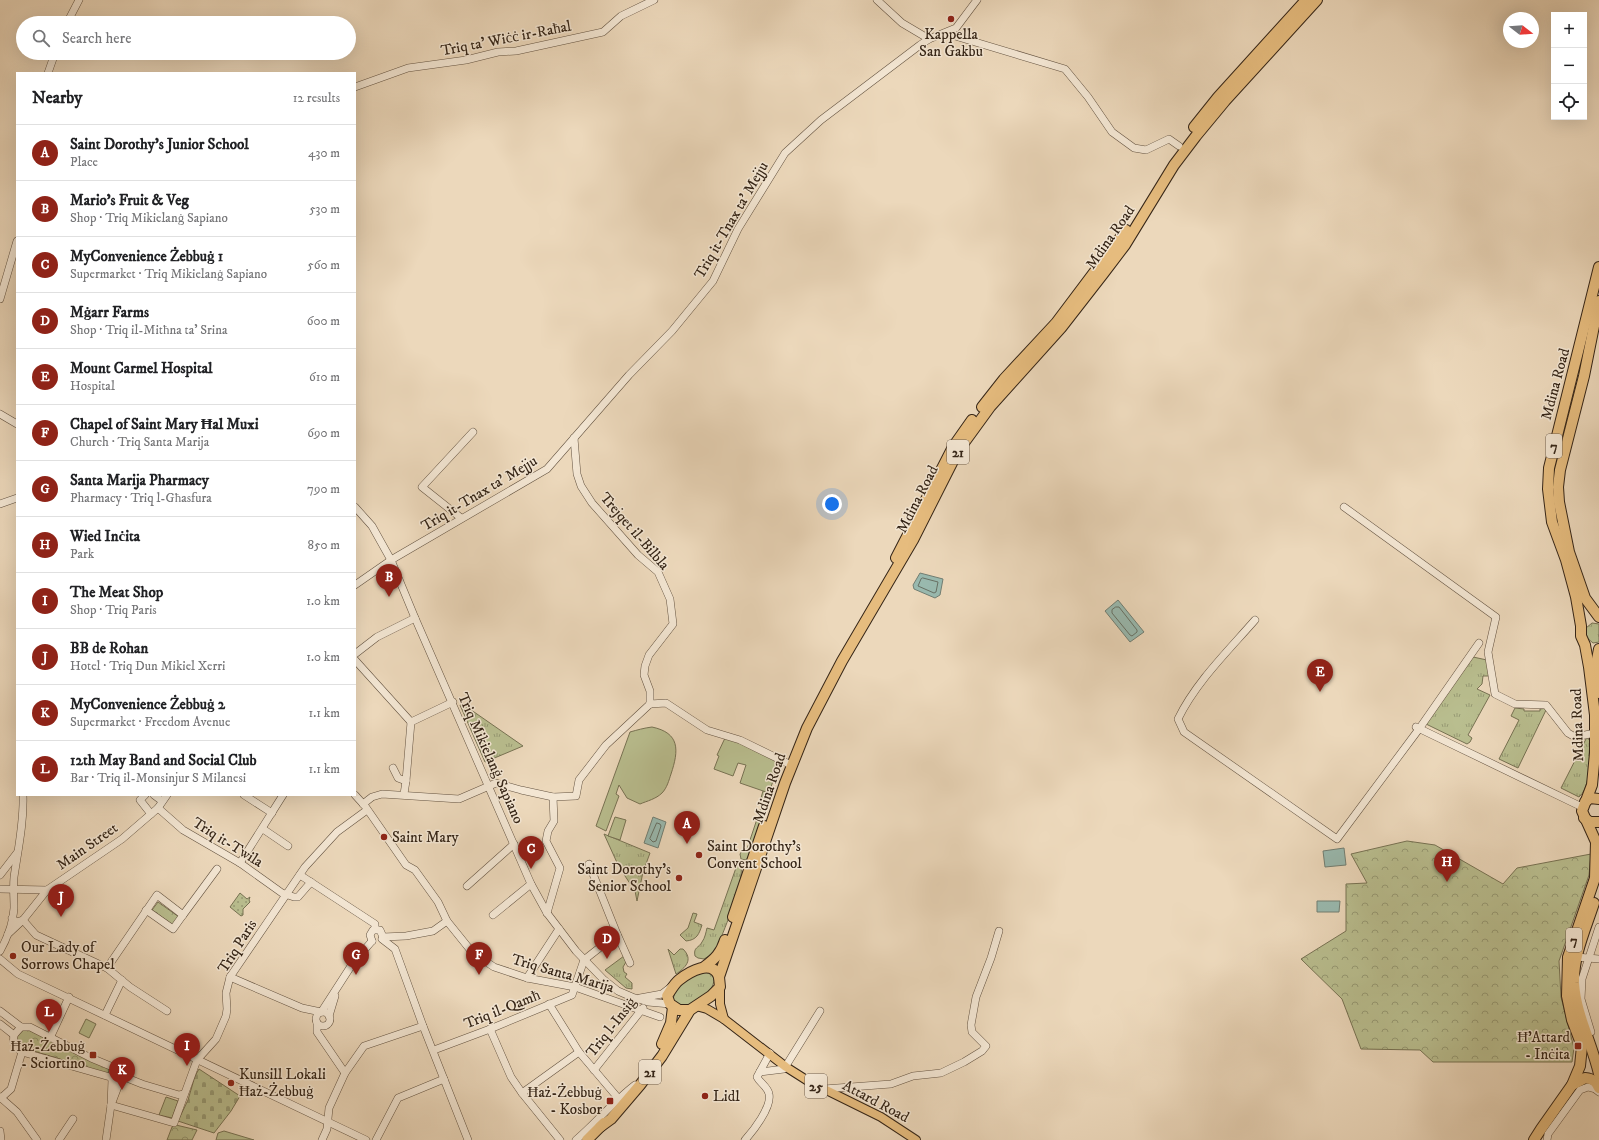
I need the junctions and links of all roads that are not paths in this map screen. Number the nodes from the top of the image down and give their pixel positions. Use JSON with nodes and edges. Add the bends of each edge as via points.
{"nodes":[{"id":1,"x":79,"y":0,"type":"edge"},
{"id":2,"x":654,"y":0,"type":"edge"},
{"id":3,"x":876,"y":0,"type":"edge"},
{"id":4,"x":977,"y":0,"type":"edge"},
{"id":5,"x":1306,"y":0,"type":"edge"},
{"id":6,"x":1317,"y":0,"type":"edge"},
{"id":7,"x":71,"y":16,"type":"edge"},
{"id":8,"x":945,"y":33,"type":"junction"},
{"id":9,"x":928,"y":39,"type":"junction"},
{"id":10,"x":53,"y":60,"type":"edge"},
{"id":11,"x":48,"y":72,"type":"edge"},
{"id":12,"x":356,"y":87,"type":"edge"},
{"id":13,"x":1179,"y":146,"type":"junction"},
{"id":14,"x":16,"y":244,"type":"edge"},
{"id":15,"x":1599,"y":267,"type":"edge"},
{"id":16,"x":0,"y":299,"type":"edge"},
{"id":17,"x":1599,"y":302,"type":"edge"},
{"id":18,"x":0,"y":414,"type":"edge"},
{"id":19,"x":16,"y":423,"type":"edge"},
{"id":20,"x":473,"y":432,"type":"dead end"},
{"id":21,"x":574,"y":438,"type":"junction"},
{"id":22,"x":16,"y":498,"type":"edge"},
{"id":23,"x":0,"y":504,"type":"edge"},
{"id":24,"x":1344,"y":507,"type":"dead end"},
{"id":25,"x":356,"y":509,"type":"edge"},
{"id":26,"x":461,"y":518,"type":"junction"},
{"id":27,"x":391,"y":560,"type":"junction"},
{"id":28,"x":356,"y":584,"type":"edge"},
{"id":29,"x":415,"y":618,"type":"junction"},
{"id":30,"x":1599,"y":618,"type":"edge"},
{"id":31,"x":1255,"y":620,"type":"dead end"},
{"id":32,"x":1582,"y":626,"type":"junction"},
{"id":33,"x":1479,"y":644,"type":"dead end"},
{"id":34,"x":1585,"y":645,"type":"junction"},
{"id":35,"x":1599,"y":648,"type":"edge"},
{"id":36,"x":356,"y":653,"type":"edge"},
{"id":37,"x":356,"y":661,"type":"edge"},
{"id":38,"x":1599,"y":693,"type":"edge"},
{"id":39,"x":452,"y":702,"type":"junction"},
{"id":40,"x":650,"y":704,"type":"junction"},
{"id":41,"x":411,"y":722,"type":"junction"},
{"id":42,"x":1417,"y":728,"type":"junction"},
{"id":43,"x":1595,"y":733,"type":"junction"},
{"id":44,"x":787,"y":763,"type":"junction"},
{"id":45,"x":393,"y":768,"type":"dead end"},
{"id":46,"x":406,"y":781,"type":"junction"},
{"id":47,"x":489,"y":785,"type":"junction"},
{"id":48,"x":404,"y":794,"type":"junction"},
{"id":49,"x":23,"y":796,"type":"edge"},
{"id":50,"x":144,"y":796,"type":"edge"},
{"id":51,"x":155,"y":796,"type":"edge"},
{"id":52,"x":166,"y":796,"type":"edge"},
{"id":53,"x":245,"y":796,"type":"edge"},
{"id":54,"x":282,"y":796,"type":"edge"},
{"id":55,"x":356,"y":796,"type":"edge"},
{"id":56,"x":553,"y":797,"type":"junction"},
{"id":57,"x":1599,"y":799,"type":"edge"},
{"id":58,"x":162,"y":801,"type":"junction"},
{"id":59,"x":1583,"y":805,"type":"junction"},
{"id":60,"x":365,"y":807,"type":"junction"},
{"id":61,"x":158,"y":808,"type":"junction"},
{"id":62,"x":151,"y":814,"type":"junction"},
{"id":63,"x":272,"y":814,"type":"junction"},
{"id":64,"x":1584,"y":818,"type":"junction"},
{"id":65,"x":1599,"y":822,"type":"edge"},
{"id":66,"x":263,"y":829,"type":"junction"},
{"id":67,"x":514,"y":844,"type":"junction"},
{"id":68,"x":288,"y":846,"type":"dead end"},
{"id":69,"x":18,"y":852,"type":"junction"},
{"id":70,"x":240,"y":863,"type":"junction"},
{"id":71,"x":590,"y":864,"type":"dead end"},
{"id":72,"x":217,"y":869,"type":"dead end"},
{"id":73,"x":0,"y":875,"type":"edge"},
{"id":74,"x":300,"y":875,"type":"junction"},
{"id":75,"x":312,"y":882,"type":"junction"},
{"id":76,"x":531,"y":884,"type":"junction"},
{"id":77,"x":468,"y":886,"type":"dead end"},
{"id":78,"x":1599,"y":886,"type":"edge"},
{"id":79,"x":0,"y":889,"type":"edge"},
{"id":80,"x":13,"y":889,"type":"junction"},
{"id":81,"x":47,"y":890,"type":"junction"},
{"id":82,"x":286,"y":894,"type":"junction"},
{"id":83,"x":146,"y":910,"type":"junction"},
{"id":84,"x":547,"y":913,"type":"junction"},
{"id":85,"x":183,"y":915,"type":"junction"},
{"id":86,"x":494,"y":915,"type":"dead end"},
{"id":87,"x":12,"y":918,"type":"junction"},
{"id":88,"x":23,"y":920,"type":"junction"},
{"id":89,"x":447,"y":921,"type":"junction"},
{"id":90,"x":1599,"y":927,"type":"edge"},
{"id":91,"x":375,"y":929,"type":"junction"},
{"id":92,"x":559,"y":929,"type":"junction"},
{"id":93,"x":999,"y":931,"type":"dead end"},
{"id":94,"x":8,"y":934,"type":"junction"},
{"id":95,"x":617,"y":934,"type":"junction"},
{"id":96,"x":383,"y":938,"type":"junction"},
{"id":97,"x":372,"y":942,"type":"junction"},
{"id":98,"x":0,"y":951,"type":"edge"},
{"id":99,"x":1577,"y":957,"type":"junction"},
{"id":100,"x":0,"y":959,"type":"edge"},
{"id":101,"x":1590,"y":959,"type":"junction"},
{"id":102,"x":1599,"y":959,"type":"edge"},
{"id":103,"x":584,"y":960,"type":"junction"},
{"id":104,"x":630,"y":963,"type":"dead end"},
{"id":105,"x":704,"y":967,"type":"junction"},
{"id":106,"x":106,"y":968,"type":"junction"},
{"id":107,"x":230,"y":977,"type":"junction"},
{"id":108,"x":527,"y":978,"type":"junction"},
{"id":109,"x":122,"y":980,"type":"junction"},
{"id":110,"x":720,"y":982,"type":"junction"},
{"id":111,"x":673,"y":986,"type":"junction"},
{"id":112,"x":575,"y":987,"type":"junction"},
{"id":113,"x":337,"y":990,"type":"junction"},
{"id":114,"x":69,"y":997,"type":"junction"},
{"id":115,"x":640,"y":998,"type":"junction"},
{"id":116,"x":648,"y":1002,"type":"junction"},
{"id":117,"x":549,"y":1004,"type":"junction"},
{"id":118,"x":671,"y":1006,"type":"junction"},
{"id":119,"x":302,"y":1008,"type":"junction"},
{"id":120,"x":693,"y":1008,"type":"junction"},
{"id":121,"x":641,"y":1010,"type":"junction"},
{"id":122,"x":0,"y":1011,"type":"edge"},
{"id":123,"x":166,"y":1011,"type":"dead end"},
{"id":124,"x":820,"y":1011,"type":"dead end"},
{"id":125,"x":322,"y":1012,"type":"junction"},
{"id":126,"x":105,"y":1014,"type":"junction"},
{"id":127,"x":329,"y":1016,"type":"junction"},
{"id":128,"x":660,"y":1017,"type":"dead end"},
{"id":129,"x":724,"y":1019,"type":"junction"},
{"id":130,"x":316,"y":1021,"type":"junction"},
{"id":131,"x":0,"y":1024,"type":"edge"},
{"id":132,"x":324,"y":1026,"type":"junction"},
{"id":133,"x":423,"y":1026,"type":"junction"},
{"id":134,"x":22,"y":1027,"type":"junction"},
{"id":135,"x":490,"y":1029,"type":"junction"},
{"id":136,"x":1599,"y":1029,"type":"edge"},
{"id":137,"x":1589,"y":1033,"type":"junction"},
{"id":138,"x":14,"y":1035,"type":"junction"},
{"id":139,"x":50,"y":1038,"type":"junction"},
{"id":140,"x":324,"y":1041,"type":"junction"},
{"id":141,"x":434,"y":1050,"type":"junction"},
{"id":142,"x":22,"y":1052,"type":"junction"},
{"id":143,"x":579,"y":1052,"type":"junction"},
{"id":144,"x":770,"y":1054,"type":"junction"},
{"id":145,"x":197,"y":1060,"type":"junction"},
{"id":146,"x":786,"y":1066,"type":"junction"},
{"id":147,"x":116,"y":1069,"type":"junction"},
{"id":148,"x":594,"y":1070,"type":"junction"},
{"id":149,"x":760,"y":1072,"type":"junction"},
{"id":150,"x":345,"y":1073,"type":"junction"},
{"id":151,"x":1599,"y":1074,"type":"edge"},
{"id":152,"x":116,"y":1078,"type":"junction"},
{"id":153,"x":444,"y":1079,"type":"junction"},
{"id":154,"x":635,"y":1084,"type":"junction"},
{"id":155,"x":1572,"y":1085,"type":"junction"},
{"id":156,"x":1599,"y":1088,"type":"edge"},
{"id":157,"x":822,"y":1089,"type":"junction"},
{"id":158,"x":1599,"y":1092,"type":"edge"},
{"id":159,"x":522,"y":1093,"type":"junction"},
{"id":160,"x":184,"y":1094,"type":"junction"},
{"id":161,"x":1,"y":1097,"type":"edge"},
{"id":162,"x":618,"y":1098,"type":"junction"},
{"id":163,"x":111,"y":1105,"type":"junction"},
{"id":164,"x":73,"y":1119,"type":"dead end"},
{"id":165,"x":328,"y":1121,"type":"junction"},
{"id":166,"x":600,"y":1127,"type":"junction"},
{"id":167,"x":0,"y":1131,"type":"edge"},
{"id":168,"x":1,"y":1140,"type":"edge"},
{"id":169,"x":37,"y":1140,"type":"edge"},
{"id":170,"x":59,"y":1140,"type":"edge"},
{"id":171,"x":106,"y":1140,"type":"edge"},
{"id":172,"x":322,"y":1140,"type":"edge"},
{"id":173,"x":366,"y":1140,"type":"edge"},
{"id":174,"x":376,"y":1140,"type":"edge"},
{"id":175,"x":468,"y":1140,"type":"edge"},
{"id":176,"x":560,"y":1140,"type":"edge"},
{"id":177,"x":576,"y":1140,"type":"edge"},
{"id":178,"x":587,"y":1140,"type":"edge"},
{"id":179,"x":745,"y":1140,"type":"edge"},
{"id":180,"x":916,"y":1140,"type":"edge"},
{"id":181,"x":1534,"y":1140,"type":"edge"},
{"id":182,"x":1547,"y":1140,"type":"edge"}],
"edges":[{"from":1,"to":7,"type":"street"},
{"from":2,"to":12,"type":"street","name":"Triq ta' Wiċċ ir-Raħal","via":[[621,16],[603,32],[516,51],[408,68]]},
{"from":3,"to":9,"type":"street","via":[[902,23]]},
{"from":4,"to":8,"type":"street","name":"Triq it-Tnax ta' Mejju","via":[[956,28]]},
{"from":5,"to":13,"type":"highway","name":"Mdina Road","number":"21","via":[[1218,97]]},
{"from":6,"to":110,"type":"highway","name":"Mdina Road","number":"21","via":[[1196,136],[1174,165],[1125,245],[1061,328],[990,407],[958,451],[913,540],[842,661],[807,728],[785,783]]},
{"from":8,"to":9,"type":"street","name":"Triq it-Tnax ta' Mejju"},
{"from":8,"to":13,"type":"street","via":[[1065,69],[1112,132],[1134,148],[1146,150],[1169,139]]},
{"from":9,"to":21,"type":"street","name":"Triq it-Tnax ta' Mejju","via":[[821,120],[785,153],[738,229],[713,281],[672,331]]},
{"from":10,"to":11,"type":"street"},
{"from":13,"to":44,"type":"highway","name":"Mdina Road","number":"21","via":[[1119,241],[1056,323],[984,403],[953,447],[892,565],[836,659],[802,723]]},
{"from":14,"to":16,"type":"street"},
{"from":15,"to":32,"type":"highway","name":"Mdina Road","number":"7","via":[[1549,468],[1548,489],[1552,522],[1566,560]]},
{"from":17,"to":30,"type":"highway","name":"Mdina Road","number":"7","via":[[1558,487],[1569,552],[1585,598]]},
{"from":18,"to":19,"type":"street"},
{"from":20,"to":26,"type":"street","via":[[422,486]]},
{"from":21,"to":26,"type":"street","name":"Triq it-Tnax ta' Mejju","via":[[547,469]]},
{"from":21,"to":40,"type":"street","name":"Trejqet il-Bilbla","via":[[577,474],[581,486],[592,503],[638,555],[658,572],[670,599],[673,624],[649,655],[645,666],[644,675],[650,691]]},
{"from":22,"to":23,"type":"street"},
{"from":24,"to":43,"type":"street","via":[[1496,616],[1488,652],[1495,694],[1515,704],[1546,705],[1568,733],[1575,737]]},
{"from":25,"to":27,"type":"street","name":"Triq Mikielanġ Sapiano","via":[[372,526]]},
{"from":26,"to":27,"type":"street","name":"Triq it-Tnax ta' Mejju"},
{"from":27,"to":28,"type":"street"},
{"from":27,"to":29,"type":"street","name":"Triq Mikielanġ Sapiano"},
{"from":29,"to":36,"type":"street","via":[[377,637]]},
{"from":29,"to":39,"type":"street","name":"Triq Mikielanġ Sapiano"},
{"from":30,"to":32,"type":"highway","name":"Mdina Road","number":"7","via":[[1592,618]]},
{"from":31,"to":42,"type":"street","via":[[1211,670],[1183,708],[1178,720],[1184,732],[1337,839]]},
{"from":32,"to":34,"type":"highway","name":"Mdina Road","number":"7","via":[[1581,636]]},
{"from":33,"to":42,"type":"street"},
{"from":34,"to":35,"type":"highway","name":"Mdina Road","via":[[1589,648]]},
{"from":34,"to":43,"type":"highway","name":"Mdina Road","number":"7"},
{"from":35,"to":38,"type":"highway","name":"Mdina Road","via":[[1595,670]]},
{"from":37,"to":41,"type":"street"},
{"from":39,"to":41,"type":"street"},
{"from":39,"to":47,"type":"street","name":"Triq Mikielanġ Sapiano"},
{"from":40,"to":44,"type":"street","via":[[666,702],[707,730],[740,740]]},
{"from":40,"to":56,"type":"street","via":[[606,745],[580,780],[576,796]]},
{"from":41,"to":46,"type":"street"},
{"from":42,"to":59,"type":"street"},
{"from":43,"to":59,"type":"highway","name":"Mdina Road","number":"7","via":[[1592,785]]},
{"from":44,"to":105,"type":"highway","name":"Mdina Road","number":"21","via":[[722,949],[716,958]]},
{"from":45,"to":46,"type":"street","via":[[398,778]]},
{"from":46,"to":48,"type":"street"},
{"from":47,"to":48,"type":"street","name":"Triq Paris","via":[[459,799]]},
{"from":47,"to":56,"type":"street","via":[[496,783]]},
{"from":47,"to":67,"type":"street","name":"Triq Mikielanġ Sapiano"},
{"from":48,"to":60,"type":"street","name":"Triq Paris","via":[[382,794],[372,797]]},
{"from":49,"to":69,"type":"street","via":[[24,811]]},
{"from":50,"to":62,"type":"street","via":[[140,800]]},
{"from":51,"to":58,"type":"street"},
{"from":52,"to":58,"type":"street","name":"Main Street"},
{"from":53,"to":63,"type":"street"},
{"from":54,"to":63,"type":"street"},
{"from":55,"to":60,"type":"street","name":"Triq Santa Marija"},
{"from":56,"to":84,"type":"street","via":[[554,820],[546,841],[560,868]]},
{"from":57,"to":59,"type":"highway","via":[[1590,798]]},
{"from":58,"to":61,"type":"street","name":"Main Street"},
{"from":59,"to":64,"type":"highway","number":"7"},
{"from":60,"to":74,"type":"street","name":"Triq Paris","via":[[336,832]]},
{"from":60,"to":89,"type":"street","name":"Triq Santa Marija","via":[[406,865],[415,870],[438,902]]},
{"from":61,"to":62,"type":"street","name":"Main Street"},
{"from":61,"to":70,"type":"street","name":"Triq it-Twila","via":[[183,830]]},
{"from":62,"to":81,"type":"street","name":"Main Street","via":[[122,839]]},
{"from":63,"to":66,"type":"street"},
{"from":64,"to":65,"type":"highway","via":[[1590,822]]},
{"from":64,"to":155,"type":"highway","number":"7","via":[[1596,842],[1595,878],[1568,957],[1567,996],[1572,1020],[1582,1046],[1580,1066]]},
{"from":66,"to":68,"type":"street"},
{"from":66,"to":70,"type":"street"},
{"from":67,"to":76,"type":"street","name":"Triq Mikielanġ Sapiano"},
{"from":67,"to":77,"type":"street"},
{"from":69,"to":73,"type":"street"},
{"from":69,"to":80,"type":"street"},
{"from":70,"to":82,"type":"street","name":"Triq it-Twila"},
{"from":71,"to":95,"type":"street"},
{"from":72,"to":85,"type":"street"},
{"from":74,"to":75,"type":"street"},
{"from":74,"to":82,"type":"street","name":"Triq Paris"},
{"from":75,"to":82,"type":"street","via":[[298,897]]},
{"from":75,"to":91,"type":"street","via":[[375,924]]},
{"from":76,"to":84,"type":"street","name":"Triq Mikielanġ Sapiano"},
{"from":76,"to":86,"type":"street"},
{"from":78,"to":99,"type":"highway","number":"7"},
{"from":79,"to":80,"type":"street"},
{"from":80,"to":81,"type":"street"},
{"from":80,"to":87,"type":"street"},
{"from":81,"to":88,"type":"street","name":"Main Street"},
{"from":82,"to":107,"type":"street","name":"Triq Paris"},
{"from":83,"to":85,"type":"street","via":[[173,929]]},
{"from":83,"to":85,"type":"street","via":[[157,895]]},
{"from":83,"to":106,"type":"street"},
{"from":84,"to":92,"type":"street","name":"Triq Mikielanġ Sapiano"},
{"from":87,"to":88,"type":"street","via":[[16,922]]},
{"from":87,"to":94,"type":"street"},
{"from":88,"to":94,"type":"street","name":"Main Street"},
{"from":88,"to":106,"type":"street","via":[[36,935]]},
{"from":89,"to":96,"type":"street","via":[[434,931]]},
{"from":89,"to":108,"type":"street","name":"Triq Santa Marija","via":[[477,956],[494,967]]},
{"from":90,"to":101,"type":"street"},
{"from":91,"to":96,"type":"street","via":[[382,932]]},
{"from":91,"to":97,"type":"street","via":[[370,936]]},
{"from":92,"to":103,"type":"street","name":"Triq Mikielanġ Sapiano"},
{"from":92,"to":108,"type":"street"},
{"from":93,"to":157,"type":"street","via":[[973,1008],[972,1032],[986,1046],[982,1051],[941,1073],[913,1076],[891,1084]]},
{"from":94,"to":98,"type":"street","name":"Main Street"},
{"from":95,"to":103,"type":"street"},
{"from":95,"to":104,"type":"street"},
{"from":96,"to":97,"type":"street","via":[[379,942]]},
{"from":96,"to":133,"type":"street","via":[[395,950]]},
{"from":97,"to":113,"type":"street","via":[[353,963]]},
{"from":99,"to":101,"type":"street"},
{"from":99,"to":137,"type":"highway","number":"7","via":[[1574,982],[1577,1005]]},
{"from":100,"to":114,"type":"street","via":[[18,974]]},
{"from":101,"to":102,"type":"street"},
{"from":101,"to":137,"type":"street","via":[[1582,979],[1581,999]]},
{"from":103,"to":112,"type":"street"},
{"from":103,"to":115,"type":"street","name":"Triq Mikielanġ Sapiano","via":[[618,991]]},
{"from":105,"to":110,"type":"highway","via":[[718,972]]},
{"from":105,"to":111,"type":"highway","name":"Mdina Road","number":"21","via":[[678,980]]},
{"from":106,"to":109,"type":"street"},
{"from":107,"to":119,"type":"street"},
{"from":107,"to":145,"type":"street","name":"Triq Paris","via":[[226,993],[226,1016],[216,1039]]},
{"from":108,"to":112,"type":"street","name":"Triq Santa Marija"},
{"from":109,"to":123,"type":"street"},
{"from":109,"to":126,"type":"street"},
{"from":110,"to":120,"type":"highway","name":"Mdina Road","number":"21","via":[[711,996]]},
{"from":110,"to":129,"type":"main road","via":[[720,1004]]},
{"from":111,"to":115,"type":"street","name":"Triq Mikielanġ Sapiano","via":[[662,994]]},
{"from":111,"to":118,"type":"highway","name":"Mdina Road","number":"21","via":[[667,996]]},
{"from":112,"to":117,"type":"street","name":"Triq il-Qamħ","via":[[572,994]]},
{"from":112,"to":121,"type":"street","name":"Triq Santa Marija"},
{"from":113,"to":125,"type":"street"},
{"from":113,"to":127,"type":"street"},
{"from":114,"to":126,"type":"street"},
{"from":114,"to":139,"type":"street"},
{"from":115,"to":116,"type":"street","name":"Triq Mikielanġ Sapiano"},
{"from":116,"to":118,"type":"street","name":"Triq Mikielanġ Sapiano"},
{"from":116,"to":121,"type":"street","name":"Triq l-Insiġ"},
{"from":117,"to":135,"type":"street","name":"Triq il-Qamħ"},
{"from":117,"to":143,"type":"street"},
{"from":118,"to":120,"type":"highway","via":[[679,1010]]},
{"from":118,"to":154,"type":"highway","name":"Mdina Road","number":"21","via":[[671,1023],[658,1053]]},
{"from":119,"to":125,"type":"street"},
{"from":119,"to":130,"type":"street"},
{"from":120,"to":129,"type":"main road","name":"Attard Road","number":"25","via":[[708,1009]]},
{"from":120,"to":166,"type":"highway","name":"Mdina Road","number":"21","via":[[640,1085],[611,1119]]},
{"from":121,"to":128,"type":"street","name":"Triq Santa Marija"},
{"from":121,"to":148,"type":"street","name":"Triq l-Insiġ"},
{"from":122,"to":134,"type":"street"},
{"from":124,"to":146,"type":"street"},
{"from":125,"to":127,"type":"street"},
{"from":125,"to":130,"type":"street","via":[[317,1014]]},
{"from":126,"to":145,"type":"street"},
{"from":127,"to":132,"type":"street","via":[[328,1023]]},
{"from":129,"to":144,"type":"main road","name":"Attard Road","number":"25"},
{"from":130,"to":132,"type":"street"},
{"from":130,"to":140,"type":"street","via":[[317,1032]]},
{"from":131,"to":138,"type":"street"},
{"from":132,"to":140,"type":"street"},
{"from":133,"to":141,"type":"street"},
{"from":133,"to":150,"type":"street","via":[[364,1046]]},
{"from":134,"to":138,"type":"street"},
{"from":134,"to":139,"type":"street","via":[[30,1027]]},
{"from":135,"to":141,"type":"street","name":"Triq il-Qamħ"},
{"from":135,"to":159,"type":"street","via":[[511,1077]]},
{"from":136,"to":137,"type":"street"},
{"from":137,"to":151,"type":"highway","number":"7"},
{"from":138,"to":142,"type":"street","via":[[15,1046]]},
{"from":139,"to":147,"type":"street"},
{"from":140,"to":150,"type":"street"},
{"from":141,"to":153,"type":"street"},
{"from":142,"to":152,"type":"street"},
{"from":142,"to":161,"type":"street","via":[[10,1089]]},
{"from":143,"to":148,"type":"street"},
{"from":143,"to":159,"type":"street"},
{"from":144,"to":146,"type":"main road","name":"Attard Road","number":"25"},
{"from":144,"to":149,"type":"street"},
{"from":145,"to":160,"type":"street","name":"Triq Paris"},
{"from":145,"to":165,"type":"street"},
{"from":146,"to":149,"type":"street","via":[[780,1071]]},
{"from":146,"to":157,"type":"main road","name":"Attard Road","number":"25"},
{"from":147,"to":152,"type":"street","via":[[120,1070]]},
{"from":147,"to":152,"type":"street","via":[[111,1072]]},
{"from":148,"to":162,"type":"street"},
{"from":149,"to":179,"type":"street","via":[[757,1076],[770,1094],[769,1099],[755,1130]]},
{"from":150,"to":165,"type":"street","via":[[330,1108]]},
{"from":152,"to":160,"type":"street","via":[[179,1095]]},
{"from":152,"to":163,"type":"street"},
{"from":153,"to":174,"type":"street","via":[[398,1098]]},
{"from":153,"to":175,"type":"street"},
{"from":154,"to":162,"type":"street","name":"Mdina Road"},
{"from":154,"to":166,"type":"highway","name":"Mdina Road","number":"21"},
{"from":155,"to":156,"type":"highway","via":[[1586,1078],[1592,1079]]},
{"from":155,"to":181,"type":"highway","number":"7"},
{"from":157,"to":180,"type":"main road","name":"Attard Road","number":"25","via":[[882,1117]]},
{"from":158,"to":182,"type":"street","via":[[1588,1087],[1580,1090],[1548,1134]]},
{"from":159,"to":176,"type":"street"},
{"from":160,"to":163,"type":"street","name":"Triq Paris","via":[[174,1123]]},
{"from":161,"to":169,"type":"street","via":[[17,1112]]},
{"from":162,"to":177,"type":"street","name":"Mdina Road"},
{"from":163,"to":171,"type":"street"},
{"from":164,"to":170,"type":"street"},
{"from":165,"to":172,"type":"street","via":[[328,1129]]},
{"from":165,"to":173,"type":"street"},
{"from":166,"to":178,"type":"highway","name":"Mdina Road","number":"21"},
{"from":167,"to":168,"type":"street"}]}
